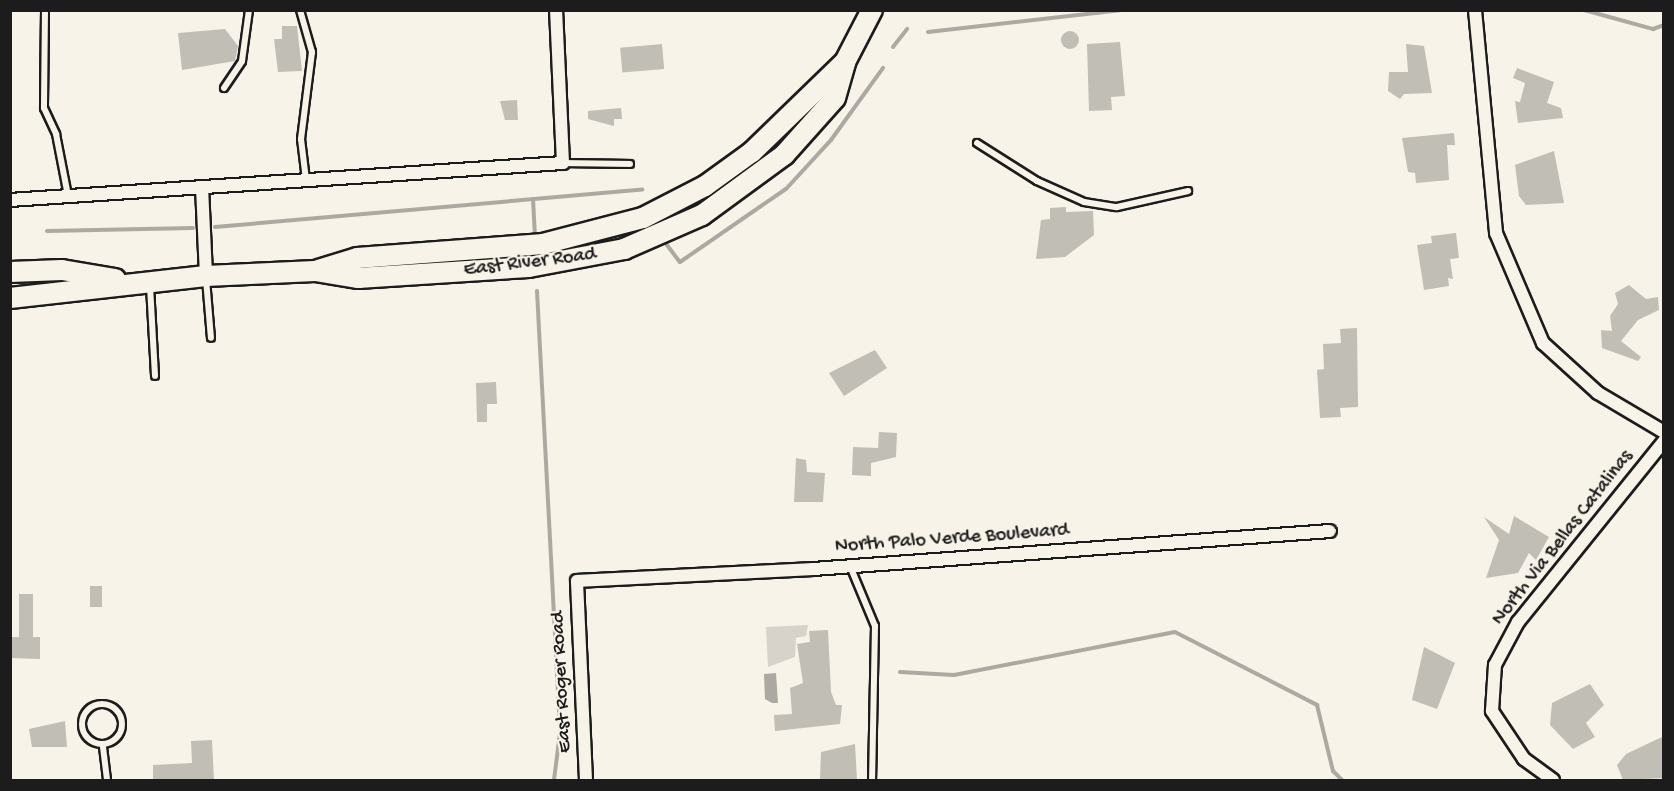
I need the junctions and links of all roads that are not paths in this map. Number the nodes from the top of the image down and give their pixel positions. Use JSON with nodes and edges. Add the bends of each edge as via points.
{"nodes":[{"id":1,"x":45,"y":10,"type":"edge"},
{"id":2,"x":249,"y":10,"type":"edge"},
{"id":3,"x":300,"y":10,"type":"edge"},
{"id":4,"x":556,"y":10,"type":"edge"},
{"id":5,"x":872,"y":10,"type":"edge"},
{"id":6,"x":1475,"y":10,"type":"edge"},
{"id":7,"x":224,"y":88,"type":"dead end"},
{"id":8,"x":976,"y":143,"type":"dead end"},
{"id":9,"x":563,"y":163,"type":"junction"},
{"id":10,"x":630,"y":164,"type":"dead end"},
{"id":11,"x":306,"y":180,"type":"junction"},
{"id":12,"x":202,"y":187,"type":"junction"},
{"id":13,"x":1188,"y":191,"type":"dead end"},
{"id":14,"x":68,"y":196,"type":"junction"},
{"id":15,"x":10,"y":200,"type":"edge"},
{"id":16,"x":10,"y":272,"type":"edge"},
{"id":17,"x":206,"y":276,"type":"junction"},
{"id":18,"x":149,"y":279,"type":"junction"},
{"id":19,"x":126,"y":281,"type":"junction"},
{"id":20,"x":10,"y":298,"type":"edge"},
{"id":21,"x":211,"y":338,"type":"dead end"},
{"id":22,"x":155,"y":376,"type":"dead end"},
{"id":23,"x":1664,"y":432,"type":"edge"},
{"id":24,"x":1664,"y":441,"type":"edge"},
{"id":25,"x":1330,"y":531,"type":"dead end"},
{"id":26,"x":850,"y":566,"type":"junction"},
{"id":27,"x":576,"y":581,"type":"joint"},
{"id":28,"x":103,"y":747,"type":"junction"},
{"id":29,"x":107,"y":780,"type":"edge"},
{"id":30,"x":586,"y":780,"type":"edge"},
{"id":31,"x":872,"y":780,"type":"edge"},
{"id":32,"x":1553,"y":780,"type":"edge"}],
"edges":[{"from":1,"to":14,"type":"lane","via":[[44,108],[59,143]]},
{"from":2,"to":7,"type":"lane","via":[[242,61]]},
{"from":3,"to":11,"type":"lane","via":[[312,52],[301,139]]},
{"from":4,"to":9,"type":"street"},
{"from":5,"to":17,"type":"main road","name":"East River Road","via":[[845,62],[835,98],[784,155],[728,199],[649,240],[594,257],[529,267],[358,278],[315,271]]},
{"from":6,"to":23,"type":"street","via":[[1496,233],[1543,343],[1598,393]]},
{"from":8,"to":13,"type":"lane","via":[[1084,202],[1118,207]]},
{"from":9,"to":10,"type":"lane"},
{"from":9,"to":11,"type":"street"},
{"from":11,"to":12,"type":"street"},
{"from":12,"to":14,"type":"street"},
{"from":12,"to":17,"type":"street"},
{"from":14,"to":15,"type":"street"},
{"from":16,"to":19,"type":"main road","name":"East River Road","via":[[62,270]]},
{"from":17,"to":18,"type":"main road","name":"East River Road"},
{"from":17,"to":21,"type":"lane"},
{"from":18,"to":19,"type":"main road","name":"East River Road"},
{"from":18,"to":22,"type":"lane"},
{"from":19,"to":20,"type":"main road","name":"East River Road","via":[[61,295]]},
{"from":24,"to":32,"type":"street","name":"North Via Bellas Catalinas","via":[[1518,622],[1495,665],[1492,711],[1524,759]]},
{"from":25,"to":26,"type":"street","name":"North Palo Verde Boulevard"},
{"from":26,"to":27,"type":"street","name":"North Palo Verde Boulevard"},
{"from":26,"to":31,"type":"lane","via":[[875,626]]},
{"from":27,"to":30,"type":"street","name":"East Roger Road"},
{"from":28,"to":28,"type":"lane","via":[[83,725],[88,708],[97,703],[115,707],[122,722],[118,736]]},
{"from":28,"to":29,"type":"lane"}]}
